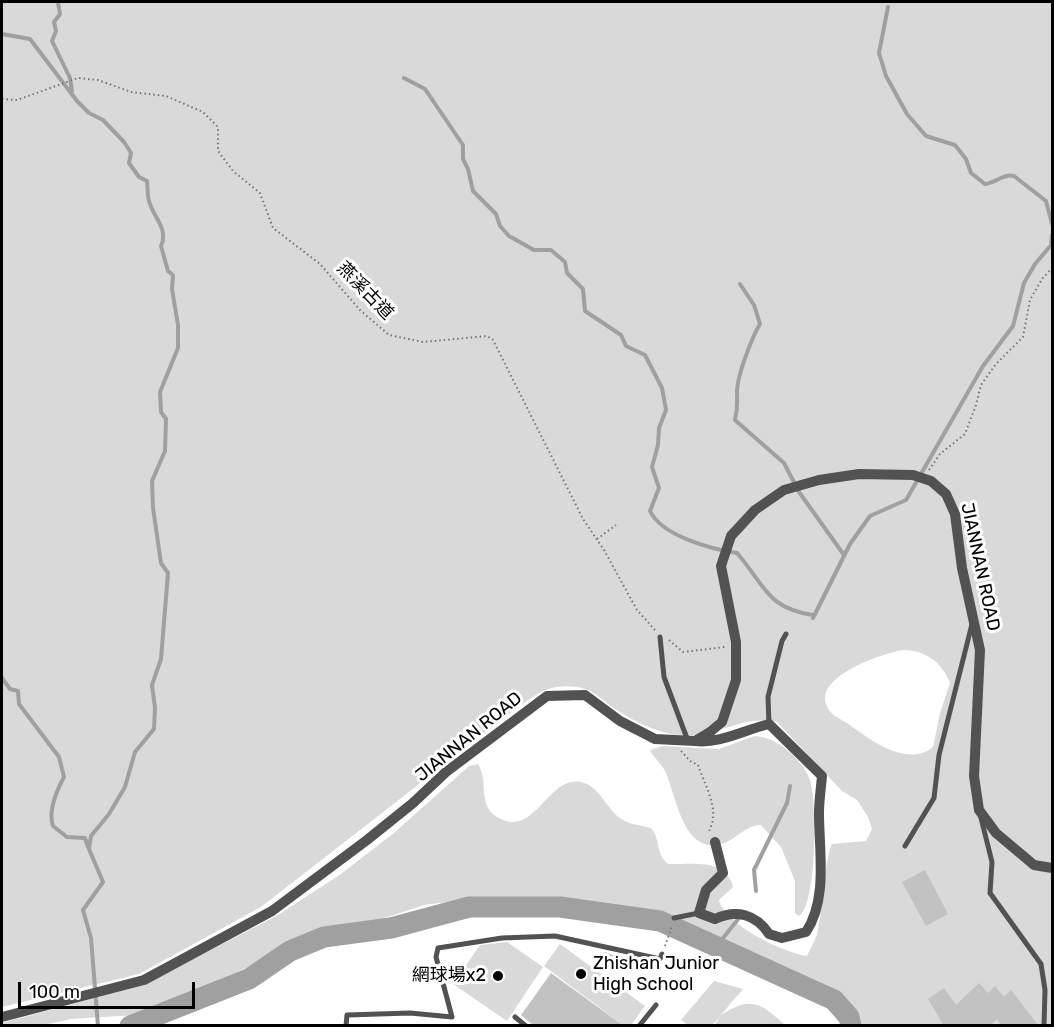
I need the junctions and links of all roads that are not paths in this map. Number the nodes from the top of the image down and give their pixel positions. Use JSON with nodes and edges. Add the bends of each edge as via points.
{"nodes":[{"id":1,"x":974,"y":620,"type":"junction"},
{"id":2,"x":786,"y":634,"type":"dead end"},
{"id":3,"x":660,"y":637,"type":"road end"},
{"id":4,"x":769,"y":724,"type":"junction"},
{"id":5,"x":692,"y":741,"type":"junction"},
{"id":6,"x":979,"y":810,"type":"junction"},
{"id":7,"x":715,"y":842,"type":"road end"},
{"id":8,"x":905,"y":846,"type":"dead end"},
{"id":9,"x":1053,"y":868,"type":"edge"},
{"id":10,"x":699,"y":913,"type":"junction"},
{"id":11,"x":674,"y":918,"type":"road end"},
{"id":12,"x":662,"y":954,"type":"road end"},
{"id":13,"x":656,"y":1005,"type":"dead end"},
{"id":14,"x":2,"y":1017,"type":"edge"},
{"id":15,"x":515,"y":1017,"type":"dead end"},
{"id":16,"x":346,"y":1026,"type":"edge"},
{"id":17,"x":526,"y":1026,"type":"edge"},
{"id":18,"x":639,"y":1026,"type":"edge"},
{"id":19,"x":1044,"y":1026,"type":"edge"}],
"edges":[{"from":1,"to":5,"type":"street","name":"JIANNAN ROAD","via":[[955,514],[946,494],[931,481],[859,474],[784,490],[755,510],[731,536],[721,566],[736,642],[736,681],[722,722]]},
{"from":1,"to":6,"type":"street","name":"JIANNAN ROAD","via":[[980,650],[974,776]]},
{"from":1,"to":8,"type":"lane","via":[[939,755],[934,798]]},
{"from":2,"to":4,"type":"lane","via":[[768,697]]},
{"from":3,"to":5,"type":"lane","via":[[664,677]]},
{"from":4,"to":5,"type":"street","name":"JIANNAN ROAD","via":[[711,743]]},
{"from":4,"to":10,"type":"street","via":[[822,776],[822,869],[812,922],[806,932],[782,938],[769,934],[745,913],[726,913],[715,919]]},
{"from":5,"to":14,"type":"street","name":"JIANNAN ROAD","via":[[655,739],[620,722],[585,695],[547,696],[446,771],[413,803],[272,911],[144,980]]},
{"from":6,"to":9,"type":"street","name":"JIANNAN ROAD","via":[[996,833],[1034,865]]},
{"from":6,"to":19,"type":"lane","via":[[992,862],[990,893],[1041,964]]},
{"from":7,"to":10,"type":"street","via":[[723,873],[706,890]]},
{"from":10,"to":11,"type":"lane"},
{"from":12,"to":16,"type":"lane","via":[[660,959],[555,936],[502,938],[438,948],[436,957],[452,1017],[410,1013],[347,1015]]},
{"from":13,"to":18,"type":"lane"},
{"from":15,"to":17,"type":"lane"}]}
